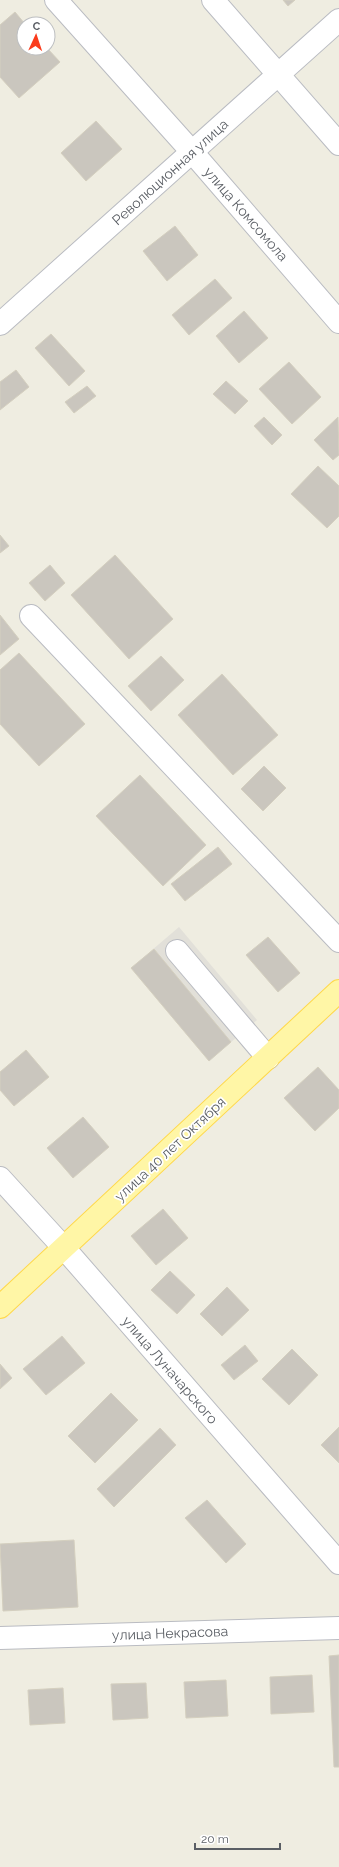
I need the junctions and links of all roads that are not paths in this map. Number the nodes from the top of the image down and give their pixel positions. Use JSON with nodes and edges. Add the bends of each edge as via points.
{"nodes":[{"id":1,"x":56,"y":0,"type":"edge"},
{"id":2,"x":213,"y":0,"type":"edge"},
{"id":3,"x":339,"y":20,"type":"edge"},
{"id":4,"x":279,"y":74,"type":"junction"},
{"id":5,"x":339,"y":144,"type":"edge"},
{"id":6,"x":193,"y":152,"type":"junction"},
{"id":7,"x":339,"y":322,"type":"edge"},
{"id":8,"x":0,"y":324,"type":"edge"},
{"id":9,"x":30,"y":616,"type":"dead end"},
{"id":10,"x":339,"y":941,"type":"edge"},
{"id":11,"x":177,"y":950,"type":"dead end"},
{"id":12,"x":339,"y":991,"type":"edge"},
{"id":13,"x":268,"y":1058,"type":"junction"},
{"id":14,"x":0,"y":1178,"type":"edge"},
{"id":15,"x":64,"y":1248,"type":"junction"},
{"id":16,"x":0,"y":1307,"type":"edge"},
{"id":17,"x":339,"y":1563,"type":"edge"},
{"id":18,"x":339,"y":1628,"type":"edge"},
{"id":19,"x":0,"y":1638,"type":"edge"}],
"edges":[{"from":1,"to":6,"type":"street","name":"улица Комсомола"},
{"from":2,"to":4,"type":"street"},
{"from":3,"to":4,"type":"street","name":"Революционная улица"},
{"from":4,"to":5,"type":"street"},
{"from":4,"to":6,"type":"street","name":"Революционная улица"},
{"from":6,"to":7,"type":"street","name":"улица Комсомола"},
{"from":6,"to":8,"type":"street","name":"Революционная улица"},
{"from":9,"to":10,"type":"street"},
{"from":11,"to":13,"type":"street"},
{"from":12,"to":13,"type":"main road","name":"улица 40 лет Октября"},
{"from":13,"to":15,"type":"main road","name":"улица 40 лет Октября"},
{"from":14,"to":15,"type":"street","name":"улица Луначарского"},
{"from":15,"to":16,"type":"main road","name":"улица 40 лет Октября"},
{"from":15,"to":17,"type":"street","name":"улица Луначарского"},
{"from":18,"to":19,"type":"street","name":"улица Некрасова"}]}
